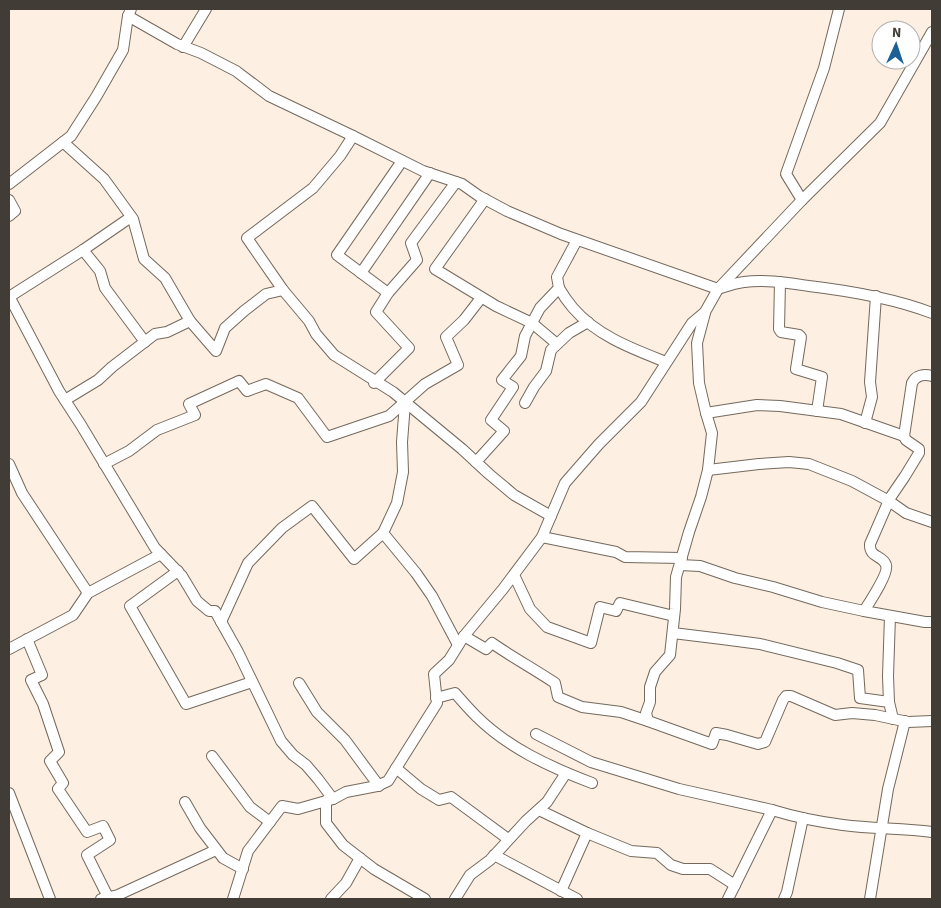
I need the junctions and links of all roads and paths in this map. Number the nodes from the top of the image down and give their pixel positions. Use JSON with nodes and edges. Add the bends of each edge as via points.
{"nodes":[{"id":1,"x":206,"y":9,"type":"edge"},
{"id":2,"x":839,"y":9,"type":"edge"},
{"id":3,"x":129,"y":12,"type":"edge"},
{"id":4,"x":932,"y":32,"type":"edge"},
{"id":5,"x":183,"y":47,"type":"junction"},
{"id":6,"x":353,"y":136,"type":"junction"},
{"id":7,"x":63,"y":142,"type":"junction"},
{"id":8,"x":402,"y":161,"type":"junction"},
{"id":9,"x":430,"y":173,"type":"junction"},
{"id":10,"x":456,"y":182,"type":"junction"},
{"id":11,"x":9,"y":184,"type":"edge"},
{"id":12,"x":485,"y":199,"type":"junction"},
{"id":13,"x":9,"y":200,"type":"edge"},
{"id":14,"x":802,"y":200,"type":"junction"},
{"id":15,"x":9,"y":216,"type":"edge"},
{"id":16,"x":131,"y":217,"type":"junction"},
{"id":17,"x":577,"y":240,"type":"junction"},
{"id":18,"x":83,"y":250,"type":"junction"},
{"id":19,"x":361,"y":273,"type":"junction"},
{"id":20,"x":780,"y":282,"type":"junction"},
{"id":21,"x":559,"y":288,"type":"junction"},
{"id":22,"x":718,"y":289,"type":"junction"},
{"id":23,"x":283,"y":290,"type":"junction"},
{"id":24,"x":388,"y":293,"type":"junction"},
{"id":25,"x":9,"y":296,"type":"edge"},
{"id":26,"x":876,"y":296,"type":"junction"},
{"id":27,"x":482,"y":298,"type":"junction"},
{"id":28,"x":705,"y":312,"type":"junction"},
{"id":29,"x":932,"y":313,"type":"edge"},
{"id":30,"x":190,"y":321,"type":"junction"},
{"id":31,"x":588,"y":322,"type":"junction"},
{"id":32,"x":532,"y":323,"type":"junction"},
{"id":33,"x":145,"y":342,"type":"junction"},
{"id":34,"x":557,"y":344,"type":"junction"},
{"id":35,"x":666,"y":362,"type":"junction"},
{"id":36,"x":932,"y":376,"type":"edge"},
{"id":37,"x":375,"y":382,"type":"junction"},
{"id":38,"x":65,"y":400,"type":"junction"},
{"id":39,"x":406,"y":402,"type":"junction"},
{"id":40,"x":525,"y":403,"type":"dead end"},
{"id":41,"x":817,"y":411,"type":"junction"},
{"id":42,"x":706,"y":413,"type":"junction"},
{"id":43,"x":865,"y":423,"type":"junction"},
{"id":44,"x":904,"y":436,"type":"junction"},
{"id":45,"x":476,"y":462,"type":"junction"},
{"id":46,"x":9,"y":464,"type":"edge"},
{"id":47,"x":104,"y":464,"type":"junction"},
{"id":48,"x":708,"y":470,"type":"junction"},
{"id":49,"x":889,"y":501,"type":"junction"},
{"id":50,"x":551,"y":516,"type":"junction"},
{"id":51,"x":932,"y":522,"type":"edge"},
{"id":52,"x":383,"y":533,"type":"junction"},
{"id":53,"x":542,"y":537,"type":"junction"},
{"id":54,"x":161,"y":554,"type":"junction"},
{"id":55,"x":681,"y":561,"type":"junction"},
{"id":56,"x":178,"y":571,"type":"junction"},
{"id":57,"x":514,"y":575,"type":"junction"},
{"id":58,"x":88,"y":593,"type":"junction"},
{"id":59,"x":864,"y":611,"type":"junction"},
{"id":60,"x":674,"y":616,"type":"junction"},
{"id":61,"x":890,"y":616,"type":"junction"},
{"id":62,"x":221,"y":622,"type":"junction"},
{"id":63,"x":932,"y":622,"type":"edge"},
{"id":64,"x":672,"y":633,"type":"junction"},
{"id":65,"x":27,"y":639,"type":"junction"},
{"id":66,"x":461,"y":641,"type":"junction"},
{"id":67,"x":9,"y":649,"type":"edge"},
{"id":68,"x":252,"y":682,"type":"junction"},
{"id":69,"x":299,"y":683,"type":"dead end"},
{"id":70,"x":436,"y":698,"type":"junction"},
{"id":71,"x":889,"y":702,"type":"junction"},
{"id":72,"x":893,"y":719,"type":"junction"},
{"id":73,"x":648,"y":721,"type":"junction"},
{"id":74,"x":906,"y":721,"type":"junction"},
{"id":75,"x":932,"y":721,"type":"edge"},
{"id":76,"x":536,"y":734,"type":"dead end"},
{"id":77,"x":212,"y":756,"type":"dead end"},
{"id":78,"x":396,"y":768,"type":"junction"},
{"id":79,"x":566,"y":773,"type":"junction"},
{"id":80,"x":592,"y":783,"type":"dead end"},
{"id":81,"x":379,"y":786,"type":"junction"},
{"id":82,"x":9,"y":793,"type":"edge"},
{"id":83,"x":329,"y":800,"type":"junction"},
{"id":84,"x":186,"y":802,"type":"dead end"},
{"id":85,"x":539,"y":810,"type":"junction"},
{"id":86,"x":772,"y":810,"type":"junction"},
{"id":87,"x":803,"y":818,"type":"junction"},
{"id":88,"x":270,"y":822,"type":"junction"},
{"id":89,"x":882,"y":828,"type":"junction"},
{"id":90,"x":932,"y":832,"type":"edge"},
{"id":91,"x":587,"y":833,"type":"junction"},
{"id":92,"x":508,"y":840,"type":"junction"},
{"id":93,"x":216,"y":850,"type":"junction"},
{"id":94,"x":494,"y":855,"type":"junction"},
{"id":95,"x":360,"y":858,"type":"junction"},
{"id":96,"x":243,"y":869,"type":"junction"},
{"id":97,"x":735,"y":884,"type":"junction"},
{"id":98,"x":561,"y":891,"type":"junction"},
{"id":99,"x":105,"y":898,"type":"edge"},
{"id":100,"x":49,"y":899,"type":"edge"},
{"id":101,"x":233,"y":899,"type":"edge"},
{"id":102,"x":331,"y":899,"type":"edge"},
{"id":103,"x":425,"y":899,"type":"edge"},
{"id":104,"x":455,"y":899,"type":"edge"},
{"id":105,"x":576,"y":899,"type":"edge"},
{"id":106,"x":728,"y":899,"type":"edge"},
{"id":107,"x":784,"y":899,"type":"edge"},
{"id":108,"x":870,"y":899,"type":"edge"}],
"edges":[{"from":1,"to":5,"type":"street"},
{"from":2,"to":14,"type":"street","via":[[824,68],[786,174]]},
{"from":3,"to":5,"type":"street"},
{"from":3,"to":7,"type":"street","via":[[123,50],[71,136]]},
{"from":4,"to":14,"type":"street","via":[[880,122]]},
{"from":5,"to":6,"type":"street","via":[[236,71],[269,96]]},
{"from":6,"to":8,"type":"street"},
{"from":6,"to":23,"type":"street","via":[[313,188],[247,238]]},
{"from":7,"to":11,"type":"street"},
{"from":7,"to":16,"type":"street","via":[[104,179]]},
{"from":8,"to":9,"type":"street"},
{"from":8,"to":19,"type":"street","via":[[337,255]]},
{"from":9,"to":10,"type":"street"},
{"from":9,"to":19,"type":"street"},
{"from":10,"to":12,"type":"street"},
{"from":10,"to":24,"type":"street","via":[[411,243],[417,260]]},
{"from":12,"to":17,"type":"street","via":[[507,212]]},
{"from":12,"to":27,"type":"street","via":[[435,269]]},
{"from":13,"to":15,"type":"street","via":[[15,211]]},
{"from":14,"to":22,"type":"street"},
{"from":16,"to":18,"type":"street"},
{"from":16,"to":30,"type":"street","via":[[144,259],[165,278]]},
{"from":17,"to":21,"type":"street","via":[[557,277]]},
{"from":17,"to":22,"type":"street"},
{"from":18,"to":25,"type":"street"},
{"from":18,"to":33,"type":"street","via":[[100,271],[105,288]]},
{"from":19,"to":24,"type":"street"},
{"from":20,"to":22,"type":"street","via":[[746,282]]},
{"from":20,"to":26,"type":"street"},
{"from":20,"to":41,"type":"street","via":[[781,332],[801,336],[796,369],[822,377]]},
{"from":21,"to":31,"type":"street"},
{"from":21,"to":32,"type":"street","via":[[540,308]]},
{"from":22,"to":28,"type":"street"},
{"from":23,"to":30,"type":"street","via":[[266,294],[225,328],[216,351]]},
{"from":23,"to":37,"type":"street","via":[[334,355]]},
{"from":24,"to":37,"type":"street","via":[[376,312],[409,348]]},
{"from":25,"to":38,"type":"street"},
{"from":26,"to":29,"type":"street"},
{"from":26,"to":43,"type":"street","via":[[870,382],[872,397]]},
{"from":27,"to":32,"type":"street"},
{"from":27,"to":39,"type":"street","via":[[446,337],[458,365],[425,384]]},
{"from":28,"to":35,"type":"street","via":[[692,323]]},
{"from":28,"to":42,"type":"street","via":[[697,343],[699,383]]},
{"from":30,"to":33,"type":"street","via":[[167,332],[154,334]]},
{"from":31,"to":34,"type":"street"},
{"from":31,"to":35,"type":"street","via":[[618,342]]},
{"from":32,"to":34,"type":"street"},
{"from":32,"to":45,"type":"street","via":[[524,336],[521,356],[502,380],[513,387],[491,420],[504,431]]},
{"from":33,"to":38,"type":"street","via":[[98,380]]},
{"from":34,"to":40,"type":"street","via":[[551,350],[546,371]]},
{"from":35,"to":50,"type":"street","via":[[641,402],[565,483]]},
{"from":36,"to":44,"type":"street","via":[[921,375],[912,383]]},
{"from":37,"to":39,"type":"street"},
{"from":38,"to":47,"type":"street"},
{"from":39,"to":45,"type":"street"},
{"from":39,"to":47,"type":"street","via":[[390,416],[327,437],[298,398],[266,384],[246,391],[238,381],[189,404],[195,415],[157,430],[129,451]]},
{"from":39,"to":52,"type":"street","via":[[403,472],[397,503]]},
{"from":41,"to":42,"type":"street","via":[[757,405]]},
{"from":41,"to":43,"type":"street","via":[[841,414]]},
{"from":42,"to":48,"type":"street","via":[[712,433]]},
{"from":43,"to":44,"type":"street"},
{"from":44,"to":49,"type":"street","via":[[919,449],[919,453]]},
{"from":45,"to":50,"type":"street","via":[[514,494]]},
{"from":46,"to":58,"type":"street","via":[[22,494]]},
{"from":47,"to":54,"type":"street"},
{"from":48,"to":49,"type":"street","via":[[789,462],[809,464]]},
{"from":48,"to":55,"type":"street"},
{"from":49,"to":51,"type":"street","via":[[906,513]]},
{"from":49,"to":59,"type":"street","via":[[870,544],[872,552],[886,563],[886,570]]},
{"from":50,"to":53,"type":"street"},
{"from":52,"to":62,"type":"street","via":[[354,559],[312,506],[282,528],[248,563]]},
{"from":52,"to":66,"type":"street","via":[[416,573]]},
{"from":53,"to":55,"type":"street","via":[[616,552],[625,557]]},
{"from":53,"to":57,"type":"street"},
{"from":54,"to":56,"type":"street"},
{"from":54,"to":58,"type":"street"},
{"from":55,"to":59,"type":"street"},
{"from":55,"to":60,"type":"street","via":[[676,577]]},
{"from":56,"to":62,"type":"street","via":[[197,601],[209,611],[215,611]]},
{"from":56,"to":68,"type":"street","via":[[130,606],[186,704]]},
{"from":57,"to":60,"type":"street","via":[[530,609],[547,627],[591,643],[600,607],[616,611],[620,603]]},
{"from":57,"to":66,"type":"street"},
{"from":58,"to":65,"type":"street","via":[[73,615]]},
{"from":59,"to":61,"type":"street"},
{"from":60,"to":64,"type":"street"},
{"from":61,"to":63,"type":"street"},
{"from":61,"to":71,"type":"street"},
{"from":62,"to":68,"type":"street"},
{"from":64,"to":71,"type":"street","via":[[760,644],[837,663],[858,670],[860,698]]},
{"from":64,"to":73,"type":"street","via":[[670,655],[655,672],[650,687]]},
{"from":65,"to":67,"type":"street"},
{"from":65,"to":99,"type":"street","via":[[42,676],[31,680],[59,752],[50,761],[63,783],[58,789],[87,832],[103,826],[110,840],[87,856]]},
{"from":66,"to":70,"type":"street","via":[[449,660],[434,674]]},
{"from":66,"to":73,"type":"street","via":[[486,649],[492,643],[555,683],[558,697],[582,707],[621,712]]},
{"from":68,"to":83,"type":"street","via":[[281,741],[318,778]]},
{"from":69,"to":81,"type":"street","via":[[317,712],[345,740]]},
{"from":70,"to":78,"type":"street","via":[[437,703]]},
{"from":70,"to":79,"type":"street","via":[[455,693],[476,717],[501,737]]},
{"from":71,"to":72,"type":"street"},
{"from":72,"to":73,"type":"street","via":[[852,713],[835,715],[786,696],[765,742],[761,744],[716,733],[712,744]]},
{"from":72,"to":74,"type":"street"},
{"from":74,"to":75,"type":"street"},
{"from":74,"to":89,"type":"street","via":[[888,789]]},
{"from":76,"to":86,"type":"street","via":[[591,762],[679,789]]},
{"from":77,"to":88,"type":"street","via":[[250,807]]},
{"from":78,"to":81,"type":"street","via":[[388,781]]},
{"from":78,"to":92,"type":"street","via":[[439,800],[451,797]]},
{"from":79,"to":80,"type":"street"},
{"from":79,"to":85,"type":"street"},
{"from":81,"to":83,"type":"street","via":[[346,792]]},
{"from":82,"to":100,"type":"street"},
{"from":83,"to":88,"type":"street","via":[[298,809],[282,806]]},
{"from":83,"to":95,"type":"street","via":[[326,823],[343,845]]},
{"from":84,"to":93,"type":"street"},
{"from":85,"to":91,"type":"street"},
{"from":85,"to":92,"type":"street"},
{"from":86,"to":87,"type":"street"},
{"from":86,"to":97,"type":"street"},
{"from":87,"to":89,"type":"street"},
{"from":87,"to":107,"type":"street"},
{"from":88,"to":96,"type":"street","via":[[248,851]]},
{"from":89,"to":90,"type":"street"},
{"from":89,"to":108,"type":"street"},
{"from":91,"to":97,"type":"street","via":[[630,851],[658,853],[672,865],[683,869],[710,869]]},
{"from":91,"to":98,"type":"street"},
{"from":92,"to":94,"type":"street"},
{"from":93,"to":96,"type":"street","via":[[223,858]]},
{"from":93,"to":99,"type":"street"},
{"from":94,"to":98,"type":"street"},
{"from":94,"to":104,"type":"street","via":[[470,875]]},
{"from":95,"to":102,"type":"street","via":[[346,883]]},
{"from":95,"to":103,"type":"street"},
{"from":96,"to":101,"type":"street"},
{"from":97,"to":106,"type":"street"},
{"from":98,"to":105,"type":"street"}]}
